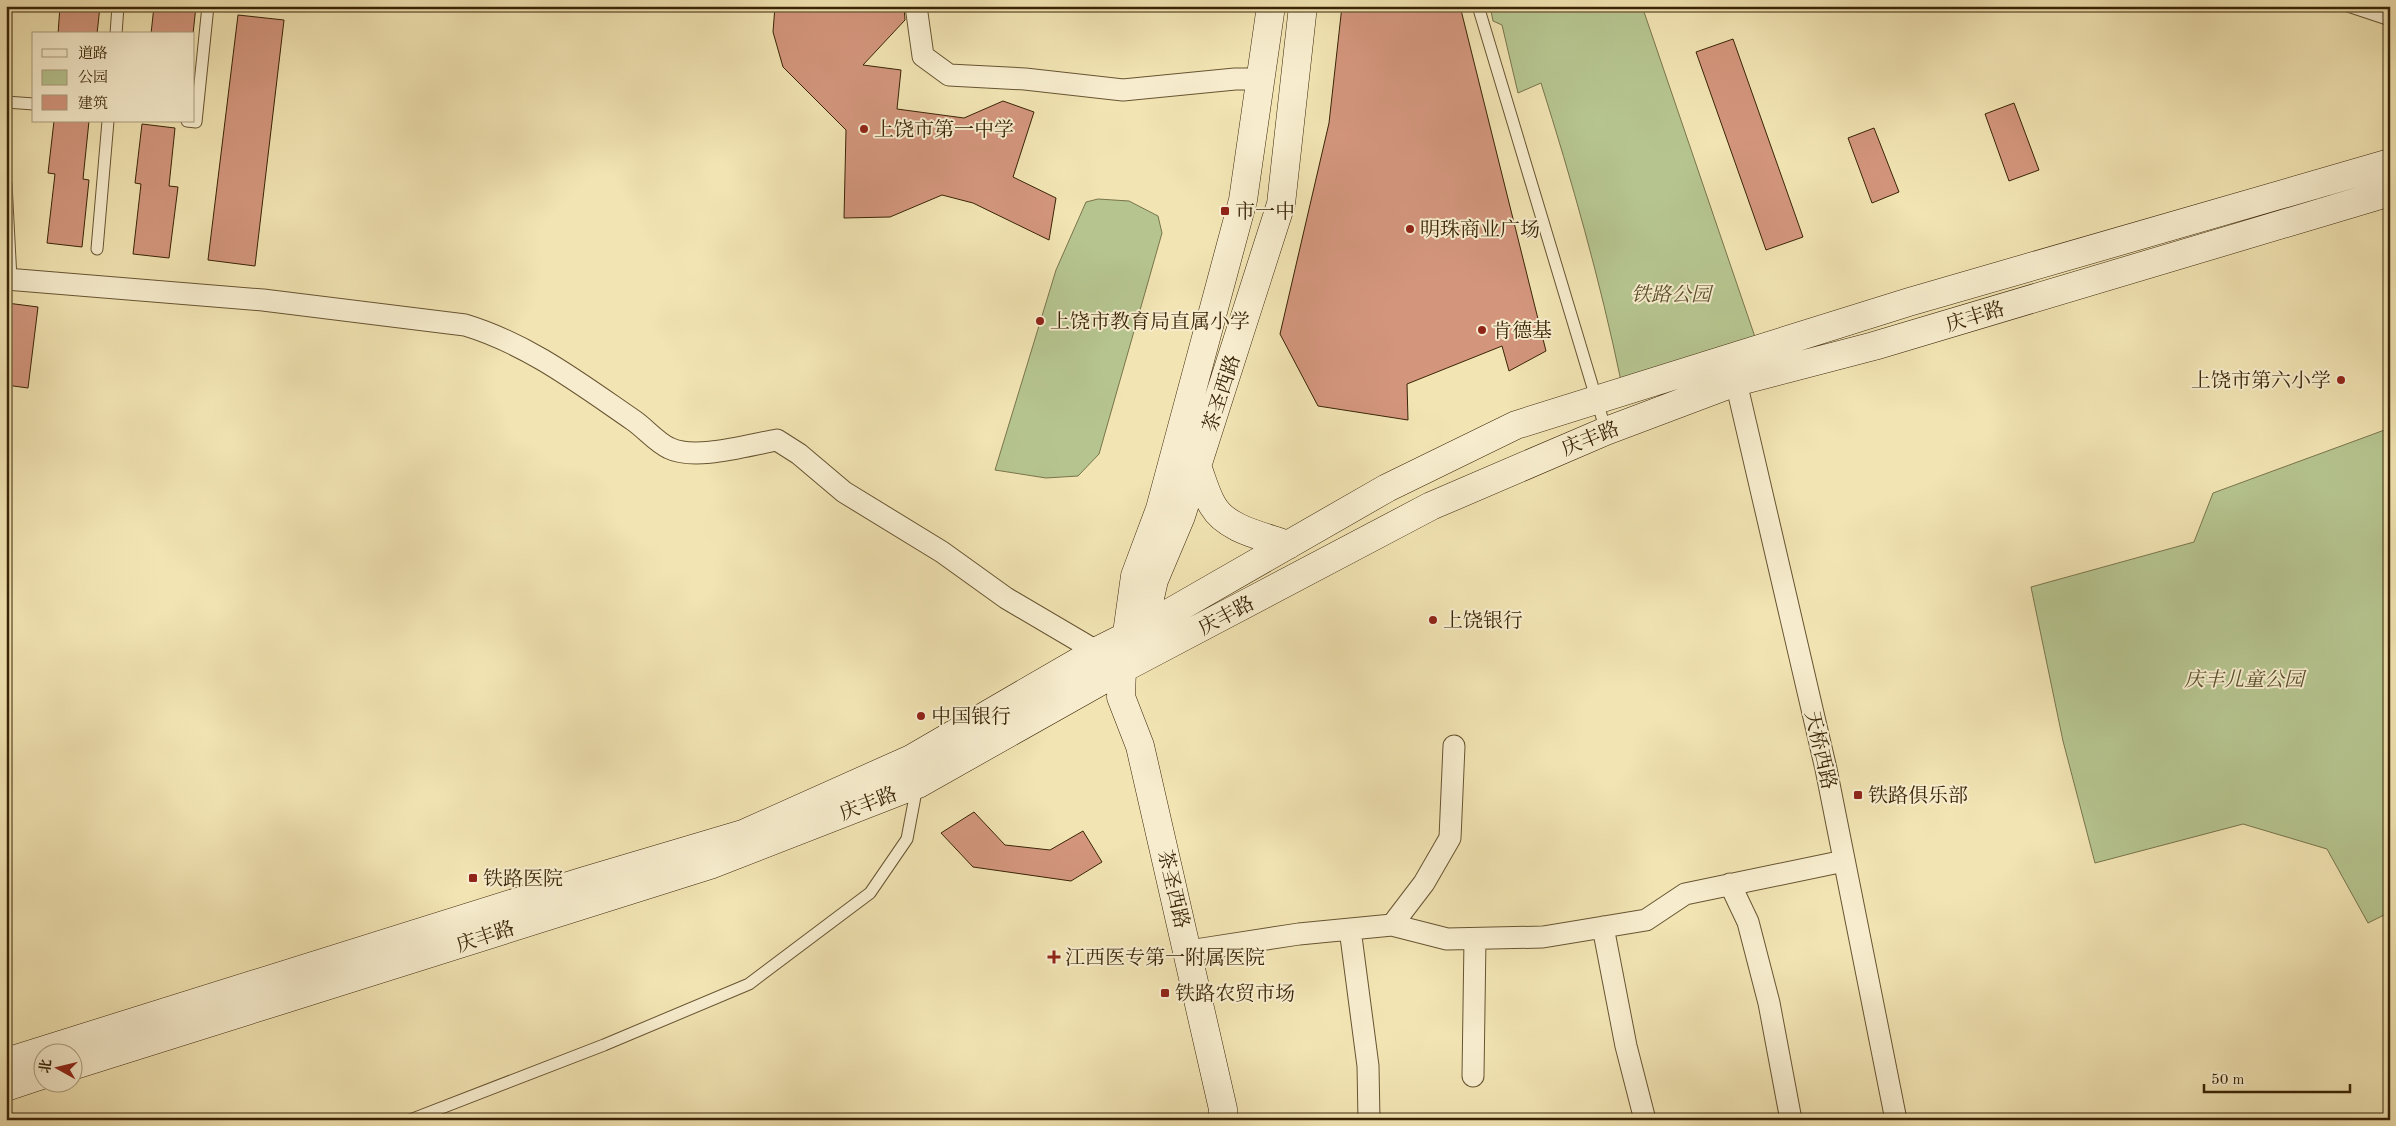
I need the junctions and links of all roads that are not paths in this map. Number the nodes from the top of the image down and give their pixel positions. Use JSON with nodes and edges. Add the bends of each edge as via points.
{"nodes":[{"id":1,"x":118,"y":6,"type":"edge"},
{"id":2,"x":208,"y":6,"type":"edge"},
{"id":3,"x":916,"y":6,"type":"edge"},
{"id":4,"x":1271,"y":6,"type":"edge"},
{"id":5,"x":1303,"y":6,"type":"edge"},
{"id":6,"x":1478,"y":6,"type":"edge"},
{"id":7,"x":2348,"y":6,"type":"edge"},
{"id":8,"x":2390,"y":20,"type":"edge"},
{"id":9,"x":116,"y":32,"type":"edge"},
{"id":10,"x":1260,"y":79,"type":"junction"},
{"id":11,"x":6,"y":102,"type":"edge"},
{"id":12,"x":32,"y":104,"type":"edge"},
{"id":13,"x":108,"y":122,"type":"edge"},
{"id":14,"x":195,"y":122,"type":"edge"},
{"id":15,"x":2390,"y":163,"type":"edge"},
{"id":16,"x":6,"y":183,"type":"edge"},
{"id":17,"x":2390,"y":192,"type":"edge"},
{"id":18,"x":97,"y":249,"type":"dead end"},
{"id":19,"x":9,"y":279,"type":"edge"},
{"id":20,"x":1736,"y":382,"type":"junction"},
{"id":21,"x":1596,"y":400,"type":"junction"},
{"id":22,"x":1606,"y":431,"type":"junction"},
{"id":23,"x":1197,"y":466,"type":"junction"},
{"id":24,"x":1288,"y":545,"type":"junction"},
{"id":25,"x":1134,"y":632,"type":"junction"},
{"id":26,"x":1097,"y":651,"type":"junction"},
{"id":27,"x":1131,"y":665,"type":"junction"},
{"id":28,"x":1454,"y":746,"type":"dead end"},
{"id":29,"x":918,"y":784,"type":"junction"},
{"id":30,"x":1844,"y":861,"type":"junction"},
{"id":31,"x":1730,"y":884,"type":"junction"},
{"id":32,"x":1392,"y":925,"type":"junction"},
{"id":33,"x":1603,"y":927,"type":"junction"},
{"id":34,"x":1350,"y":929,"type":"junction"},
{"id":35,"x":1475,"y":939,"type":"junction"},
{"id":36,"x":1189,"y":951,"type":"junction"},
{"id":37,"x":6,"y":1062,"type":"edge"},
{"id":38,"x":82,"y":1063,"type":"edge"},
{"id":39,"x":1474,"y":1076,"type":"dead end"},
{"id":40,"x":32,"y":1078,"type":"edge"},
{"id":41,"x":6,"y":1087,"type":"edge"},
{"id":42,"x":410,"y":1120,"type":"edge"},
{"id":43,"x":1223,"y":1120,"type":"edge"},
{"id":44,"x":1370,"y":1120,"type":"edge"},
{"id":45,"x":1645,"y":1120,"type":"edge"},
{"id":46,"x":1791,"y":1120,"type":"edge"},
{"id":47,"x":1896,"y":1120,"type":"edge"}],
"edges":[{"from":1,"to":9,"type":"lane"},
{"from":2,"to":14,"type":"lane"},
{"from":3,"to":10,"type":"street","via":[[923,56],[948,75],[1025,79],[1123,90]]},
{"from":4,"to":10,"type":"main road","name":"茶圣西路"},
{"from":5,"to":23,"type":"main road","name":"茶圣西路","via":[[1281,204]]},
{"from":6,"to":21,"type":"lane"},
{"from":7,"to":8,"type":"lane"},
{"from":10,"to":25,"type":"main road","name":"茶圣西路","via":[[1243,200],[1160,509],[1135,576]]},
{"from":11,"to":12,"type":"lane"},
{"from":13,"to":18,"type":"lane"},
{"from":15,"to":21,"type":"main road","via":[[1900,305]]},
{"from":16,"to":19,"type":"lane"},
{"from":17,"to":20,"type":"main road","name":"庆丰路","via":[[1874,346]]},
{"from":19,"to":26,"type":"street","via":[[263,300],[465,326],[489,332],[542,358],[642,426],[669,449],[704,454],[777,440],[844,492],[942,552],[1006,598]]},
{"from":20,"to":22,"type":"main road","name":"庆丰路"},
{"from":20,"to":30,"type":"street","name":"天桥西路","via":[[1826,769]]},
{"from":21,"to":22,"type":"lane"},
{"from":21,"to":24,"type":"main road","via":[[1516,425],[1387,488]]},
{"from":22,"to":27,"type":"main road","name":"庆丰路","via":[[1431,506]]},
{"from":23,"to":24,"type":"main road","via":[[1214,508],[1222,515],[1236,527]]},
{"from":23,"to":25,"type":"main road","name":"茶圣西路","via":[[1181,516]]},
{"from":24,"to":25,"type":"main road"},
{"from":25,"to":26,"type":"main road"},
{"from":25,"to":27,"type":"main road","name":"茶圣西路"},
{"from":26,"to":27,"type":"street"},
{"from":26,"to":37,"type":"main road","via":[[911,759],[743,834]]},
{"from":27,"to":29,"type":"main road","name":"庆丰路"},
{"from":27,"to":36,"type":"main road","name":"茶圣西路","via":[[1121,696],[1140,746]]},
{"from":28,"to":32,"type":"street","via":[[1450,838],[1424,884]]},
{"from":29,"to":38,"type":"main road","name":"庆丰路","via":[[710,865]]},
{"from":29,"to":42,"type":"lane","via":[[906,839],[870,893],[748,984],[604,1045]]},
{"from":30,"to":31,"type":"street"},
{"from":30,"to":47,"type":"street","name":"天桥西路"},
{"from":31,"to":33,"type":"street","via":[[1685,894],[1646,920]]},
{"from":31,"to":46,"type":"street","via":[[1748,922],[1769,1003]]},
{"from":32,"to":34,"type":"street"},
{"from":32,"to":35,"type":"street","via":[[1447,939]]},
{"from":33,"to":35,"type":"street","via":[[1543,937]]},
{"from":33,"to":45,"type":"street","via":[[1626,1046]]},
{"from":34,"to":36,"type":"street"},
{"from":34,"to":44,"type":"street","via":[[1368,1066]]},
{"from":35,"to":39,"type":"street"},
{"from":36,"to":43,"type":"main road","name":"茶圣西路"},
{"from":40,"to":41,"type":"main road"}]}
